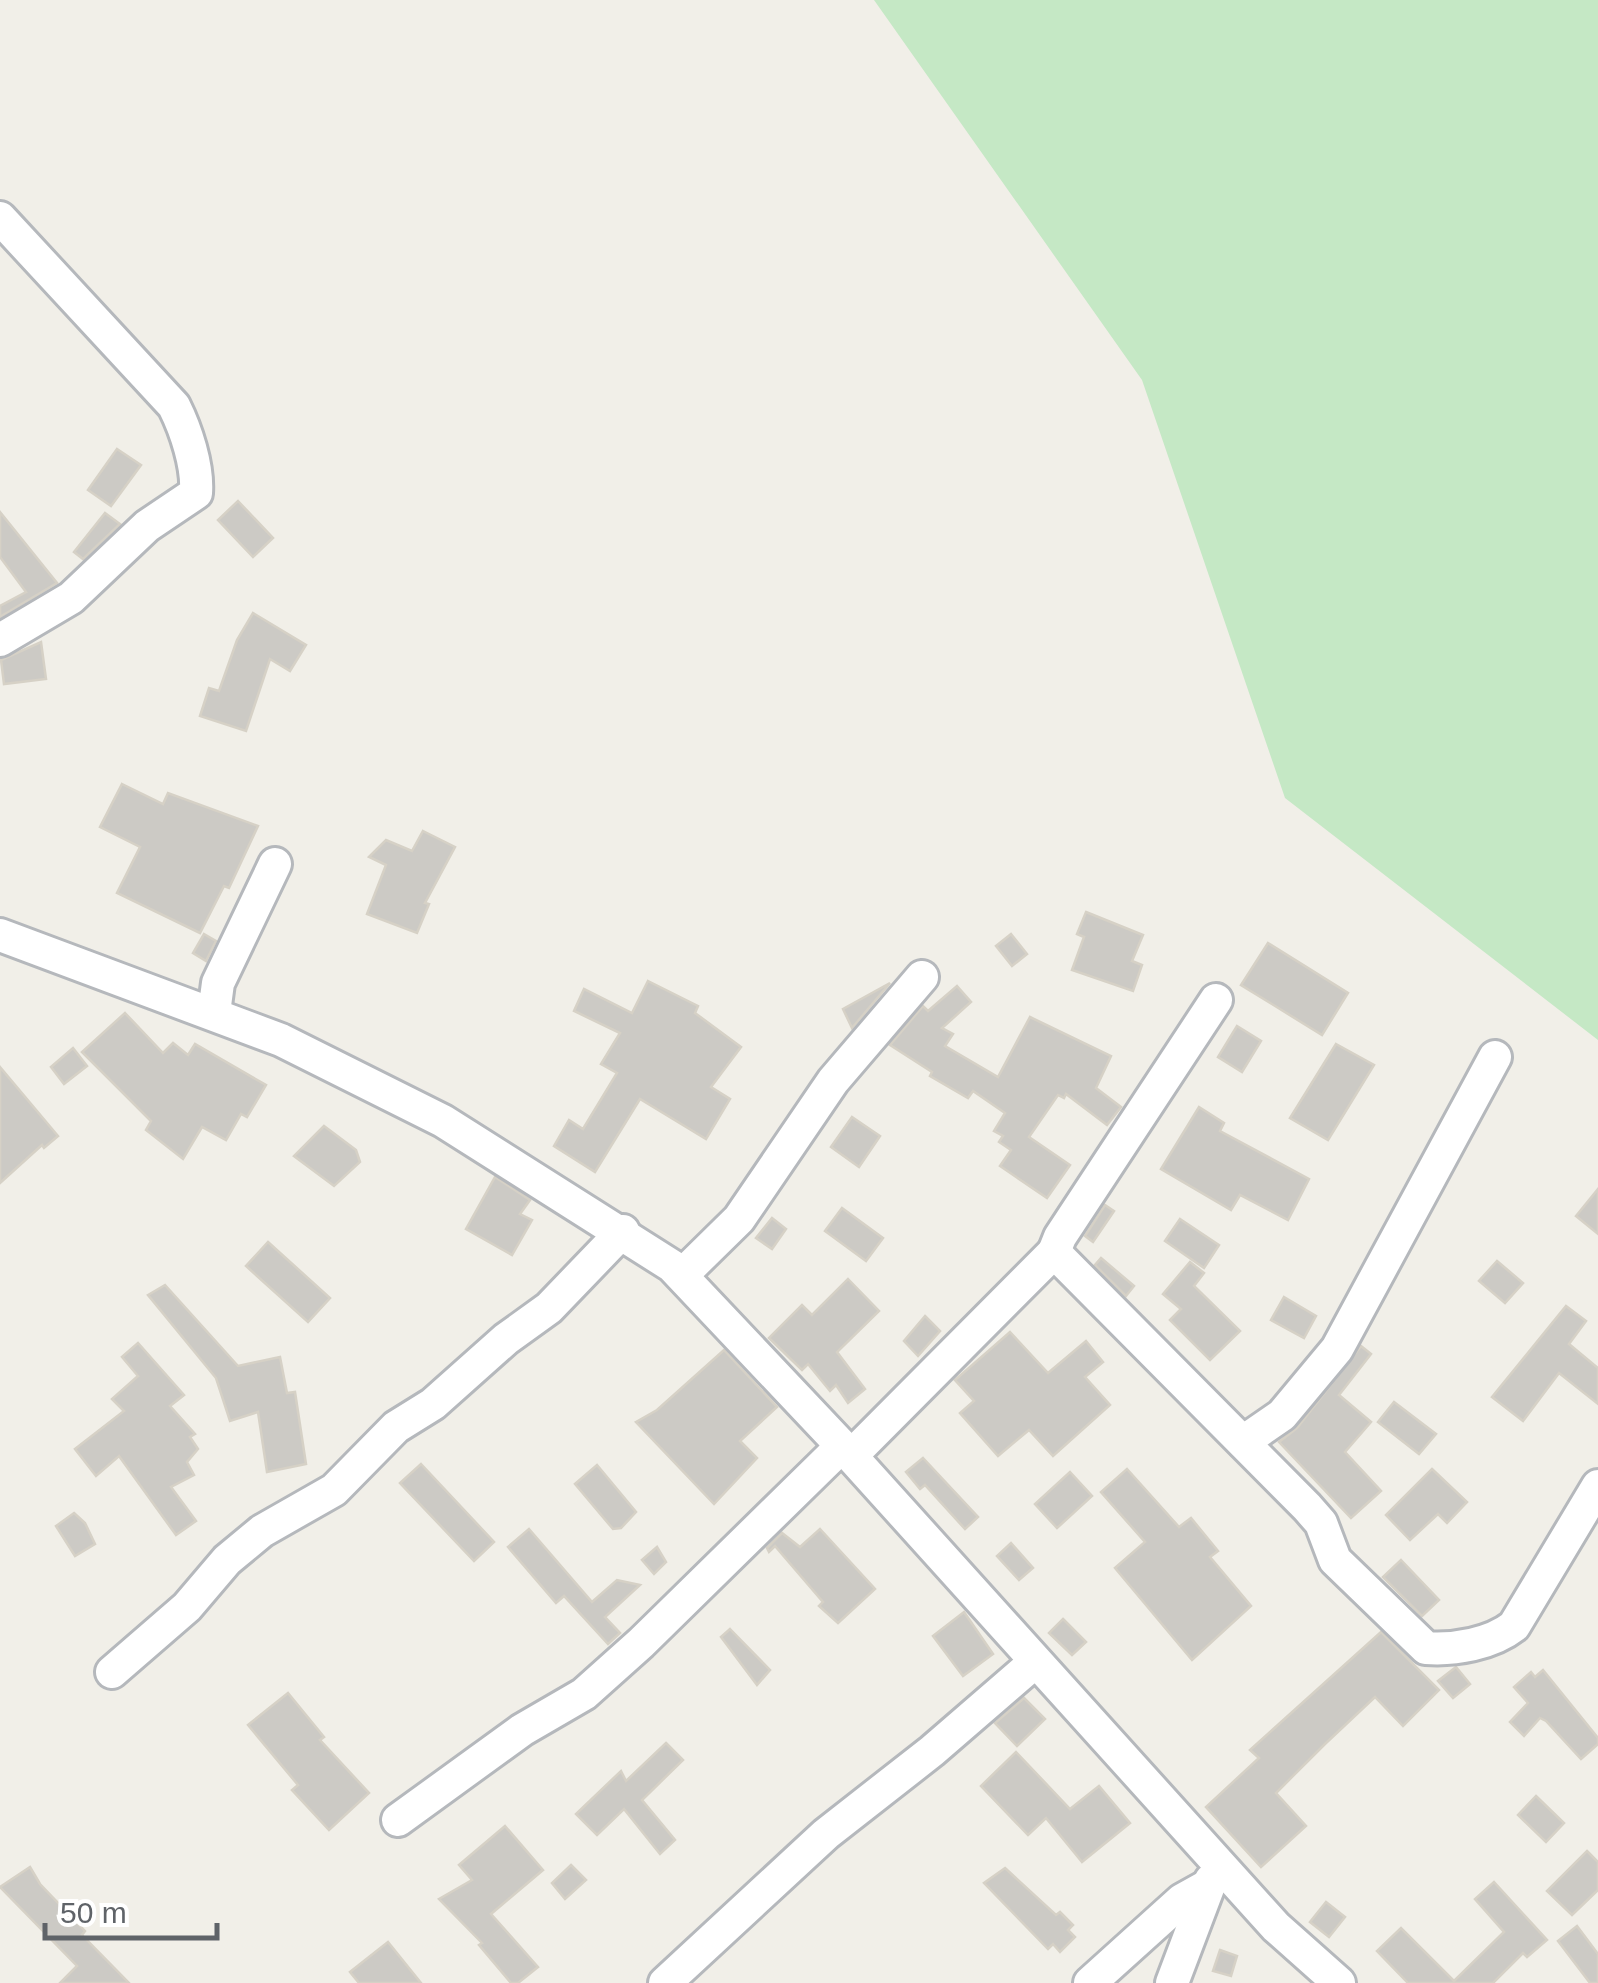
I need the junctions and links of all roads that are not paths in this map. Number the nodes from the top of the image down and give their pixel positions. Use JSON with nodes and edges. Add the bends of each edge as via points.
{"nodes":[{"id":1,"x":0,"y":218,"type":"edge"},
{"id":2,"x":0,"y":640,"type":"edge"},
{"id":3,"x":275,"y":864,"type":"dead end"},
{"id":4,"x":0,"y":935,"type":"edge"},
{"id":5,"x":922,"y":977,"type":"dead end"},
{"id":6,"x":1216,"y":1000,"type":"dead end"},
{"id":7,"x":214,"y":1012,"type":"junction"},
{"id":8,"x":1496,"y":1058,"type":"dead end"},
{"id":9,"x":623,"y":1231,"type":"junction"},
{"id":10,"x":1054,"y":1252,"type":"junction"},
{"id":11,"x":682,"y":1275,"type":"junction"},
{"id":12,"x":1243,"y":1442,"type":"junction"},
{"id":13,"x":847,"y":1451,"type":"junction"},
{"id":14,"x":1598,"y":1486,"type":"edge"},
{"id":15,"x":1035,"y":1662,"type":"junction"},
{"id":16,"x":112,"y":1672,"type":"dead end"},
{"id":17,"x":398,"y":1820,"type":"dead end"},
{"id":18,"x":1214,"y":1874,"type":"junction"},
{"id":19,"x":665,"y":1983,"type":"edge"},
{"id":20,"x":1090,"y":1983,"type":"edge"},
{"id":21,"x":1172,"y":1983,"type":"edge"},
{"id":22,"x":1339,"y":1983,"type":"edge"}],
"edges":[{"from":1,"to":2,"type":"street","via":[[174,406],[197,480],[196,493],[147,526],[71,598]]},
{"from":3,"to":7,"type":"street","via":[[218,982]]},
{"from":4,"to":7,"type":"street"},
{"from":5,"to":11,"type":"street","via":[[833,1082],[739,1219]]},
{"from":6,"to":10,"type":"street"},
{"from":7,"to":9,"type":"street","via":[[443,1121]]},
{"from":8,"to":12,"type":"street","via":[[1337,1350],[1282,1415]]},
{"from":9,"to":11,"type":"street"},
{"from":9,"to":16,"type":"street","via":[[549,1308],[396,1427],[334,1490],[262,1530],[187,1608]]},
{"from":10,"to":12,"type":"street"},
{"from":10,"to":13,"type":"street"},
{"from":11,"to":13,"type":"street"},
{"from":12,"to":14,"type":"street","via":[[1308,1506],[1335,1560],[1361,1590],[1426,1648],[1501,1636],[1514,1626]]},
{"from":13,"to":15,"type":"street"},
{"from":13,"to":17,"type":"street","via":[[584,1694]]},
{"from":15,"to":18,"type":"street"},
{"from":15,"to":19,"type":"street","via":[[826,1834]]},
{"from":18,"to":20,"type":"street"},
{"from":18,"to":21,"type":"street"},
{"from":18,"to":22,"type":"street"}]}
